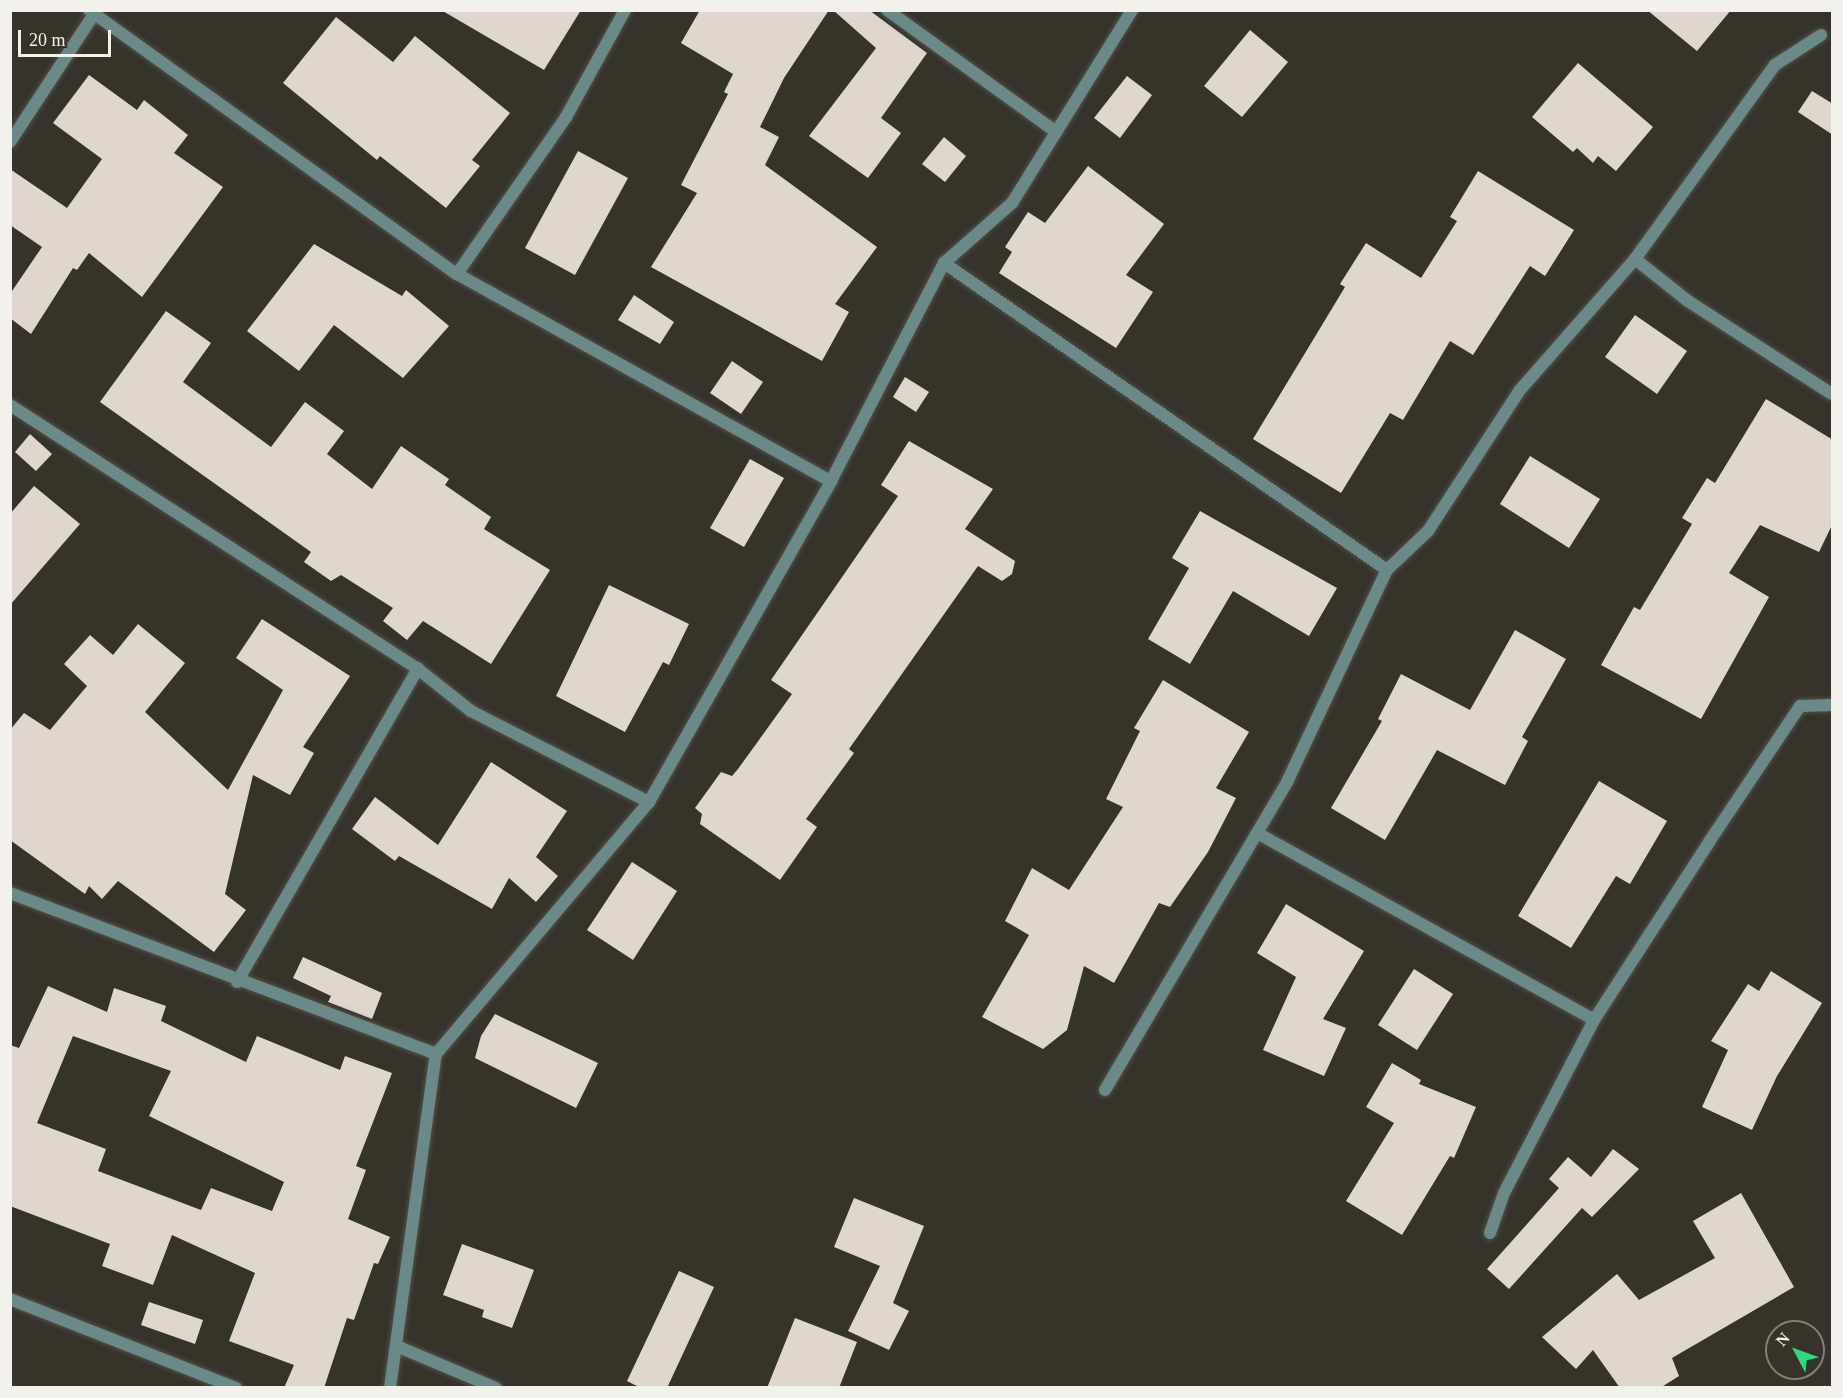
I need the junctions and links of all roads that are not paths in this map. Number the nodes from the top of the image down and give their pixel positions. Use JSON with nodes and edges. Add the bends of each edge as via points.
{"nodes":[{"id":1,"x":625,"y":10,"type":"edge"},
{"id":2,"x":887,"y":10,"type":"edge"},
{"id":3,"x":1132,"y":10,"type":"edge"},
{"id":4,"x":92,"y":12,"type":"edge"},
{"id":5,"x":1821,"y":35,"type":"dead end"},
{"id":6,"x":1056,"y":132,"type":"junction"},
{"id":7,"x":10,"y":142,"type":"edge"},
{"id":8,"x":1635,"y":260,"type":"junction"},
{"id":9,"x":944,"y":263,"type":"junction"},
{"id":10,"x":457,"y":274,"type":"junction"},
{"id":11,"x":1833,"y":394,"type":"edge"},
{"id":12,"x":10,"y":405,"type":"edge"},
{"id":13,"x":831,"y":481,"type":"junction"},
{"id":14,"x":1387,"y":570,"type":"junction"},
{"id":15,"x":418,"y":669,"type":"junction"},
{"id":16,"x":1833,"y":705,"type":"edge"},
{"id":17,"x":649,"y":802,"type":"junction"},
{"id":18,"x":1257,"y":833,"type":"junction"},
{"id":19,"x":10,"y":893,"type":"edge"},
{"id":20,"x":237,"y":982,"type":"junction"},
{"id":21,"x":1594,"y":1020,"type":"junction"},
{"id":22,"x":436,"y":1054,"type":"junction"},
{"id":23,"x":1105,"y":1090,"type":"dead end"},
{"id":24,"x":1491,"y":1233,"type":"dead end"},
{"id":25,"x":10,"y":1299,"type":"edge"},
{"id":26,"x":399,"y":1347,"type":"junction"},
{"id":27,"x":236,"y":1388,"type":"edge"},
{"id":28,"x":390,"y":1388,"type":"edge"},
{"id":29,"x":496,"y":1388,"type":"edge"}],
"edges":[{"from":1,"to":10,"type":"street","via":[[566,117]]},
{"from":2,"to":6,"type":"street"},
{"from":3,"to":6,"type":"street"},
{"from":4,"to":7,"type":"street"},
{"from":4,"to":10,"type":"street"},
{"from":5,"to":8,"type":"street","via":[[1775,65]]},
{"from":6,"to":9,"type":"street","via":[[1012,203]]},
{"from":8,"to":11,"type":"street","via":[[1688,301]]},
{"from":8,"to":14,"type":"street","via":[[1520,390],[1428,531]]},
{"from":9,"to":13,"type":"street"},
{"from":9,"to":14,"type":"street"},
{"from":10,"to":13,"type":"street"},
{"from":12,"to":15,"type":"street"},
{"from":13,"to":17,"type":"street"},
{"from":14,"to":18,"type":"street"},
{"from":15,"to":17,"type":"street","via":[[471,711]]},
{"from":15,"to":20,"type":"street"},
{"from":16,"to":21,"type":"street","via":[[1800,706]]},
{"from":17,"to":22,"type":"street"},
{"from":18,"to":21,"type":"street"},
{"from":18,"to":23,"type":"street"},
{"from":19,"to":20,"type":"street"},
{"from":20,"to":22,"type":"street"},
{"from":21,"to":24,"type":"street","via":[[1504,1193]]},
{"from":22,"to":26,"type":"street"},
{"from":25,"to":27,"type":"street"},
{"from":26,"to":28,"type":"street"},
{"from":26,"to":29,"type":"street"}]}
